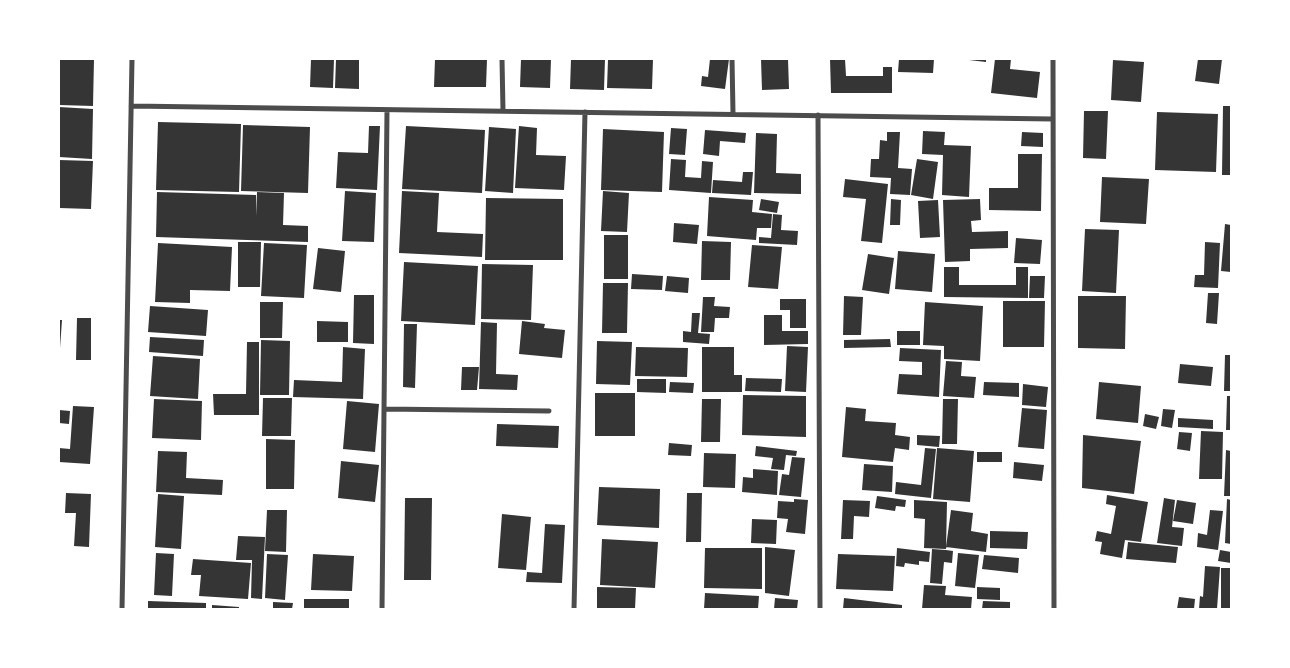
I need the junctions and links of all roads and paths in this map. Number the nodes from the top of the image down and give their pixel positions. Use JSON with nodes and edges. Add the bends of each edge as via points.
{"nodes":[{"id":1,"x":132,"y":59,"type":"edge"},
{"id":2,"x":502,"y":59,"type":"edge"},
{"id":3,"x":732,"y":59,"type":"edge"},
{"id":4,"x":1053,"y":59,"type":"edge"},
{"id":5,"x":131,"y":106,"type":"junction"},
{"id":6,"x":387,"y":110,"type":"junction"},
{"id":7,"x":503,"y":111,"type":"junction"},
{"id":8,"x":585,"y":112,"type":"junction"},
{"id":9,"x":733,"y":113,"type":"junction"},
{"id":10,"x":818,"y":115,"type":"junction"},
{"id":11,"x":1052,"y":119,"type":"junction"},
{"id":12,"x":384,"y":409,"type":"junction"},
{"id":13,"x":548,"y":411,"type":"dead end"},
{"id":14,"x":122,"y":609,"type":"edge"},
{"id":15,"x":382,"y":609,"type":"edge"},
{"id":16,"x":574,"y":609,"type":"edge"},
{"id":17,"x":820,"y":609,"type":"edge"},
{"id":18,"x":1054,"y":609,"type":"edge"}],
"edges":[{"from":1,"to":5,"type":"street"},
{"from":2,"to":7,"type":"street"},
{"from":3,"to":9,"type":"street"},
{"from":4,"to":11,"type":"street"},
{"from":5,"to":6,"type":"street"},
{"from":5,"to":14,"type":"street"},
{"from":6,"to":7,"type":"street"},
{"from":6,"to":12,"type":"street"},
{"from":7,"to":8,"type":"street"},
{"from":8,"to":9,"type":"street"},
{"from":8,"to":16,"type":"street"},
{"from":9,"to":10,"type":"street"},
{"from":10,"to":11,"type":"street"},
{"from":10,"to":17,"type":"street"},
{"from":11,"to":18,"type":"street"},
{"from":12,"to":13,"type":"street"},
{"from":12,"to":15,"type":"street"}]}
